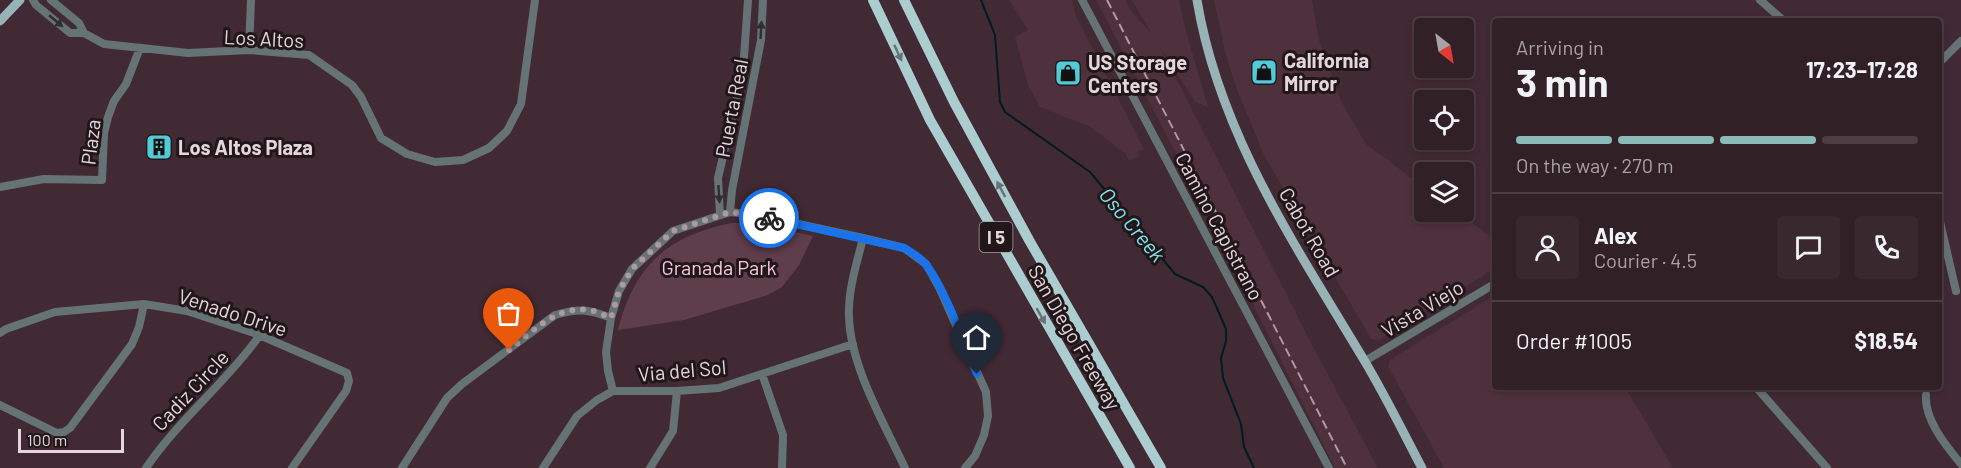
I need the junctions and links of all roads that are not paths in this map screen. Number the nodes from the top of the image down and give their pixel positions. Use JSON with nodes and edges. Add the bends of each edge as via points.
{"nodes":[{"id":1,"x":20,"y":0,"type":"edge"},
{"id":2,"x":33,"y":0,"type":"edge"},
{"id":3,"x":51,"y":0,"type":"edge"},
{"id":4,"x":251,"y":0,"type":"edge"},
{"id":5,"x":535,"y":0,"type":"edge"},
{"id":6,"x":748,"y":0,"type":"edge"},
{"id":7,"x":763,"y":0,"type":"edge"},
{"id":8,"x":873,"y":0,"type":"edge"},
{"id":9,"x":904,"y":0,"type":"edge"},
{"id":10,"x":1082,"y":0,"type":"edge"},
{"id":11,"x":1197,"y":0,"type":"edge"},
{"id":12,"x":1760,"y":0,"type":"edge"},
{"id":13,"x":1778,"y":18,"type":"edge"},
{"id":14,"x":0,"y":21,"type":"edge"},
{"id":15,"x":84,"y":33,"type":"junction"},
{"id":16,"x":1961,"y":41,"type":"edge"},
{"id":17,"x":140,"y":48,"type":"junction"},
{"id":18,"x":249,"y":50,"type":"junction"},
{"id":19,"x":1942,"y":60,"type":"edge"},
{"id":20,"x":0,"y":187,"type":"edge"},
{"id":21,"x":730,"y":212,"type":"junction"},
{"id":22,"x":720,"y":215,"type":"junction"},
{"id":23,"x":1942,"y":231,"type":"edge"},
{"id":24,"x":863,"y":238,"type":"junction"},
{"id":25,"x":1492,"y":285,"type":"edge"},
{"id":26,"x":1956,"y":291,"type":"dead end"},
{"id":27,"x":144,"y":304,"type":"junction"},
{"id":28,"x":611,"y":318,"type":"junction"},
{"id":29,"x":0,"y":333,"type":"edge"},
{"id":30,"x":260,"y":335,"type":"junction"},
{"id":31,"x":853,"y":344,"type":"junction"},
{"id":32,"x":1365,"y":361,"type":"junction"},
{"id":33,"x":762,"y":374,"type":"junction"},
{"id":34,"x":1759,"y":390,"type":"edge"},
{"id":35,"x":613,"y":391,"type":"junction"},
{"id":36,"x":677,"y":391,"type":"junction"},
{"id":37,"x":1926,"y":396,"type":"dead end"},
{"id":38,"x":0,"y":405,"type":"edge"},
{"id":39,"x":1961,"y":464,"type":"edge"},
{"id":40,"x":146,"y":468,"type":"edge"},
{"id":41,"x":292,"y":468,"type":"edge"},
{"id":42,"x":402,"y":468,"type":"edge"},
{"id":43,"x":543,"y":468,"type":"edge"},
{"id":44,"x":650,"y":468,"type":"edge"},
{"id":45,"x":782,"y":468,"type":"edge"},
{"id":46,"x":905,"y":468,"type":"edge"},
{"id":47,"x":965,"y":468,"type":"edge"},
{"id":48,"x":1130,"y":468,"type":"edge"},
{"id":49,"x":1161,"y":468,"type":"edge"},
{"id":50,"x":1329,"y":468,"type":"edge"},
{"id":51,"x":1422,"y":468,"type":"edge"},
{"id":52,"x":1827,"y":468,"type":"edge"}],
"edges":[{"from":1,"to":14,"type":"main road"},
{"from":2,"to":15,"type":"street","name":"Los Altos","one_way":true,"via":[[70,33]]},
{"from":3,"to":15,"type":"street","name":"Los Altos","via":[[79,23]]},
{"from":4,"to":18,"type":"street"},
{"from":5,"to":18,"type":"street","name":"Los Altos","via":[[521,104],[507,131],[489,148],[463,160],[435,162],[406,154],[381,138],[351,85],[309,55]]},
{"from":6,"to":22,"type":"street","name":"Puerta Real","one_way":true,"via":[[743,71],[718,178]]},
{"from":21,"to":7,"type":"street","name":"Puerta Real","one_way":true,"via":[[761,40]]},
{"from":8,"to":48,"type":"highway","name":"San Diego Freeway","number":"I 5","one_way":true,"via":[[930,120]]},
{"from":49,"to":9,"type":"highway","name":"San Diego Freeway","number":"I 5","one_way":true,"via":[[1023,230]]},
{"from":10,"to":50,"type":"street","name":"Camino Capistrano"},
{"from":11,"to":32,"type":"main road","name":"Cabot Road","via":[[1216,80],[1247,157]]},
{"from":12,"to":13,"type":"street"},
{"from":15,"to":17,"type":"street","name":"Los Altos","via":[[104,44]]},
{"from":16,"to":19,"type":"street"},
{"from":17,"to":18,"type":"street","name":"Los Altos","via":[[188,52]]},
{"from":17,"to":20,"type":"street","name":"Plaza","via":[[108,117],[102,180],[44,179]]},
{"from":21,"to":22,"type":"street"},
{"from":21,"to":24,"type":"street"},
{"from":22,"to":28,"type":"street","via":[[673,231],[648,253],[632,269],[619,291]]},
{"from":23,"to":26,"type":"street"},
{"from":24,"to":31,"type":"street","via":[[851,288]]},
{"from":24,"to":47,"type":"street","via":[[904,248],[926,264],[986,392],[988,416],[984,435]]},
{"from":25,"to":32,"type":"street","name":"Vista Viejo"},
{"from":27,"to":29,"type":"street","name":"Venado Drive","via":[[55,312]]},
{"from":27,"to":30,"type":"street","name":"Venado Drive","via":[[187,311]]},
{"from":27,"to":38,"type":"street","via":[[132,344],[70,428],[57,433]]},
{"from":28,"to":35,"type":"street","via":[[606,352]]},
{"from":28,"to":42,"type":"street","via":[[590,310],[555,315],[447,398]]},
{"from":30,"to":40,"type":"street","name":"Cadiz Circle","via":[[237,365],[163,442]]},
{"from":30,"to":41,"type":"street","name":"Venado Drive","via":[[347,373],[349,381]]},
{"from":31,"to":33,"type":"street","name":"Via del Sol"},
{"from":31,"to":46,"type":"street","via":[[859,367]]},
{"from":32,"to":51,"type":"main road","name":"Cabot Road"},
{"from":33,"to":36,"type":"street","name":"Via del Sol","via":[[719,388]]},
{"from":33,"to":45,"type":"street","via":[[783,435]]},
{"from":34,"to":52,"type":"street"},
{"from":35,"to":36,"type":"street","name":"Via del Sol"},
{"from":35,"to":43,"type":"street","name":"Via del Sol","via":[[577,416]]},
{"from":36,"to":44,"type":"street","via":[[674,431]]},
{"from":37,"to":39,"type":"street","via":[[1930,419]]}]}
